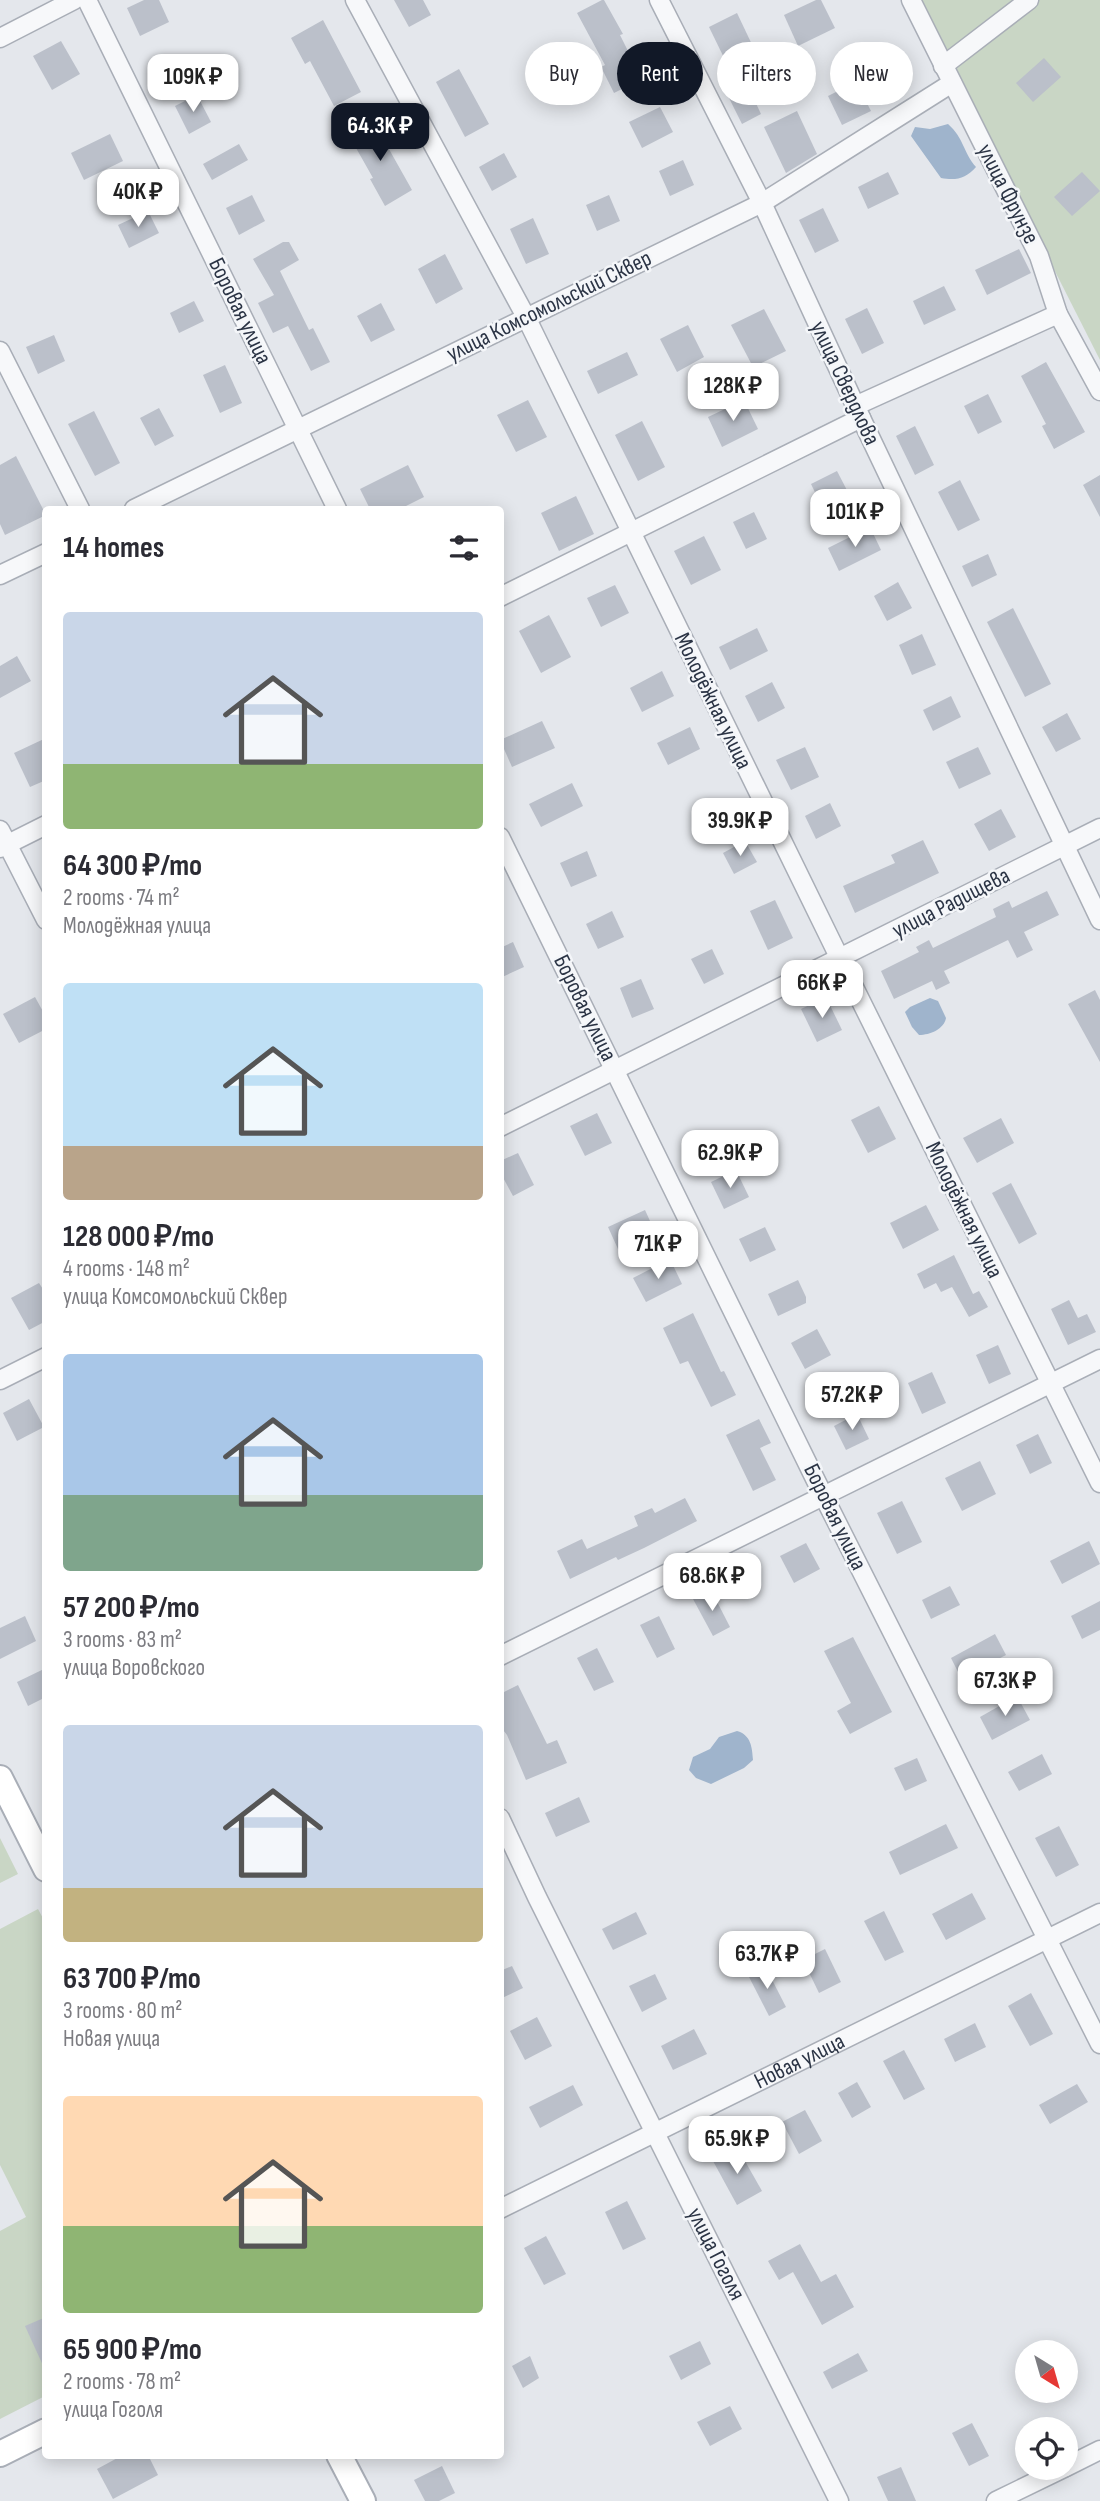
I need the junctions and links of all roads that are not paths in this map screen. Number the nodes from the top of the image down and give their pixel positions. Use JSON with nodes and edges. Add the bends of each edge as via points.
{"nodes":[{"id":1,"x":74,"y":0,"type":"edge"},
{"id":2,"x":88,"y":0,"type":"edge"},
{"id":3,"x":355,"y":0,"type":"edge"},
{"id":4,"x":659,"y":0,"type":"edge"},
{"id":5,"x":911,"y":0,"type":"edge"},
{"id":6,"x":1028,"y":0,"type":"edge"},
{"id":7,"x":0,"y":38,"type":"edge"},
{"id":8,"x":943,"y":66,"type":"junction"},
{"id":9,"x":952,"y":83,"type":"junction"},
{"id":10,"x":762,"y":203,"type":"junction"},
{"id":11,"x":1058,"y":314,"type":"junction"},
{"id":12,"x":526,"y":317,"type":"junction"},
{"id":13,"x":0,"y":351,"type":"edge"},
{"id":14,"x":1100,"y":391,"type":"edge"},
{"id":15,"x":858,"y":412,"type":"junction"},
{"id":16,"x":298,"y":430,"type":"junction"},
{"id":17,"x":78,"y":506,"type":"edge"},
{"id":18,"x":140,"y":506,"type":"edge"},
{"id":19,"x":336,"y":506,"type":"edge"},
{"id":20,"x":630,"y":532,"type":"junction"},
{"id":21,"x":42,"y":554,"type":"edge"},
{"id":22,"x":0,"y":575,"type":"edge"},
{"id":23,"x":504,"y":595,"type":"edge"},
{"id":24,"x":42,"y":826,"type":"edge"},
{"id":25,"x":1100,"y":828,"type":"edge"},
{"id":26,"x":2,"y":841,"type":"edge"},
{"id":27,"x":504,"y":845,"type":"edge"},
{"id":28,"x":1064,"y":847,"type":"junction"},
{"id":29,"x":42,"y":913,"type":"edge"},
{"id":30,"x":1100,"y":920,"type":"edge"},
{"id":31,"x":840,"y":959,"type":"junction"},
{"id":32,"x":615,"y":1068,"type":"junction"},
{"id":33,"x":504,"y":1125,"type":"edge"},
{"id":34,"x":42,"y":1359,"type":"edge"},
{"id":35,"x":1100,"y":1359,"type":"edge"},
{"id":36,"x":0,"y":1380,"type":"edge"},
{"id":37,"x":1050,"y":1383,"type":"junction"},
{"id":38,"x":1100,"y":1483,"type":"edge"},
{"id":39,"x":824,"y":1495,"type":"junction"},
{"id":40,"x":504,"y":1654,"type":"edge"},
{"id":41,"x":0,"y":1778,"type":"edge"},
{"id":42,"x":504,"y":1826,"type":"edge"},
{"id":43,"x":42,"y":1861,"type":"edge"},
{"id":44,"x":1100,"y":1913,"type":"edge"},
{"id":45,"x":1047,"y":1939,"type":"junction"},
{"id":46,"x":1100,"y":2044,"type":"edge"},
{"id":47,"x":656,"y":2134,"type":"junction"},
{"id":48,"x":504,"y":2207,"type":"edge"},
{"id":49,"x":42,"y":2433,"type":"edge"},
{"id":50,"x":1100,"y":2450,"type":"edge"},
{"id":51,"x":0,"y":2454,"type":"edge"},
{"id":52,"x":341,"y":2459,"type":"edge"},
{"id":53,"x":1078,"y":2461,"type":"edge"},
{"id":54,"x":1039,"y":2480,"type":"edge"},
{"id":55,"x":363,"y":2501,"type":"edge"},
{"id":56,"x":839,"y":2501,"type":"edge"},
{"id":57,"x":996,"y":2501,"type":"edge"}],
"edges":[{"from":1,"to":7,"type":"street"},
{"from":2,"to":16,"type":"street","name":"Боровая улица"},
{"from":3,"to":12,"type":"street","name":"Молодёжная улица"},
{"from":4,"to":10,"type":"street","name":"улица Свердлова"},
{"from":5,"to":8,"type":"street","name":"улица Фрунзе"},
{"from":6,"to":8,"type":"street"},
{"from":8,"to":9,"type":"street","name":"улица Фрунзе"},
{"from":9,"to":10,"type":"street","name":"улица Комсомольский Сквер"},
{"from":9,"to":11,"type":"street","name":"улица Фрунзе","via":[[1039,256]]},
{"from":10,"to":12,"type":"street","name":"улица Комсомольский Сквер"},
{"from":10,"to":15,"type":"street","name":"улица Свердлова"},
{"from":11,"to":14,"type":"street","name":"улица Фрунзе"},
{"from":11,"to":15,"type":"street"},
{"from":12,"to":16,"type":"street","name":"улица Комсомольский Сквер"},
{"from":12,"to":20,"type":"street","name":"Молодёжная улица"},
{"from":13,"to":17,"type":"street"},
{"from":15,"to":20,"type":"street"},
{"from":15,"to":28,"type":"street","name":"улица Свердлова"},
{"from":16,"to":18,"type":"street","name":"улица Комсомольский Сквер"},
{"from":16,"to":19,"type":"street","name":"Боровая улица"},
{"from":20,"to":23,"type":"street"},
{"from":20,"to":31,"type":"street","name":"Молодёжная улица"},
{"from":21,"to":22,"type":"street"},
{"from":24,"to":26,"type":"street"},
{"from":25,"to":28,"type":"street","name":"улица Радищева"},
{"from":26,"to":29,"type":"street"},
{"from":27,"to":32,"type":"street","name":"Боровая улица"},
{"from":28,"to":30,"type":"street","name":"улица Свердлова"},
{"from":28,"to":31,"type":"street","name":"улица Радищева"},
{"from":31,"to":32,"type":"street","name":"улица Радищева"},
{"from":31,"to":37,"type":"street","name":"Молодёжная улица"},
{"from":32,"to":33,"type":"street","name":"улица Радищева"},
{"from":32,"to":39,"type":"street","name":"Боровая улица"},
{"from":34,"to":36,"type":"street"},
{"from":35,"to":37,"type":"street"},
{"from":37,"to":38,"type":"street","name":"Молодёжная улица"},
{"from":37,"to":39,"type":"street"},
{"from":39,"to":40,"type":"street"},
{"from":39,"to":45,"type":"street","name":"Боровая улица"},
{"from":41,"to":43,"type":"street"},
{"from":42,"to":47,"type":"street","name":"улица Гоголя"},
{"from":44,"to":45,"type":"street","name":"Новая улица"},
{"from":45,"to":46,"type":"street","name":"Боровая улица"},
{"from":45,"to":47,"type":"street","name":"Новая улица"},
{"from":47,"to":48,"type":"street","name":"Новая улица"},
{"from":47,"to":56,"type":"street","name":"улица Гоголя"},
{"from":49,"to":51,"type":"street"},
{"from":50,"to":53,"type":"street"},
{"from":52,"to":55,"type":"street"},
{"from":54,"to":57,"type":"street"}]}
